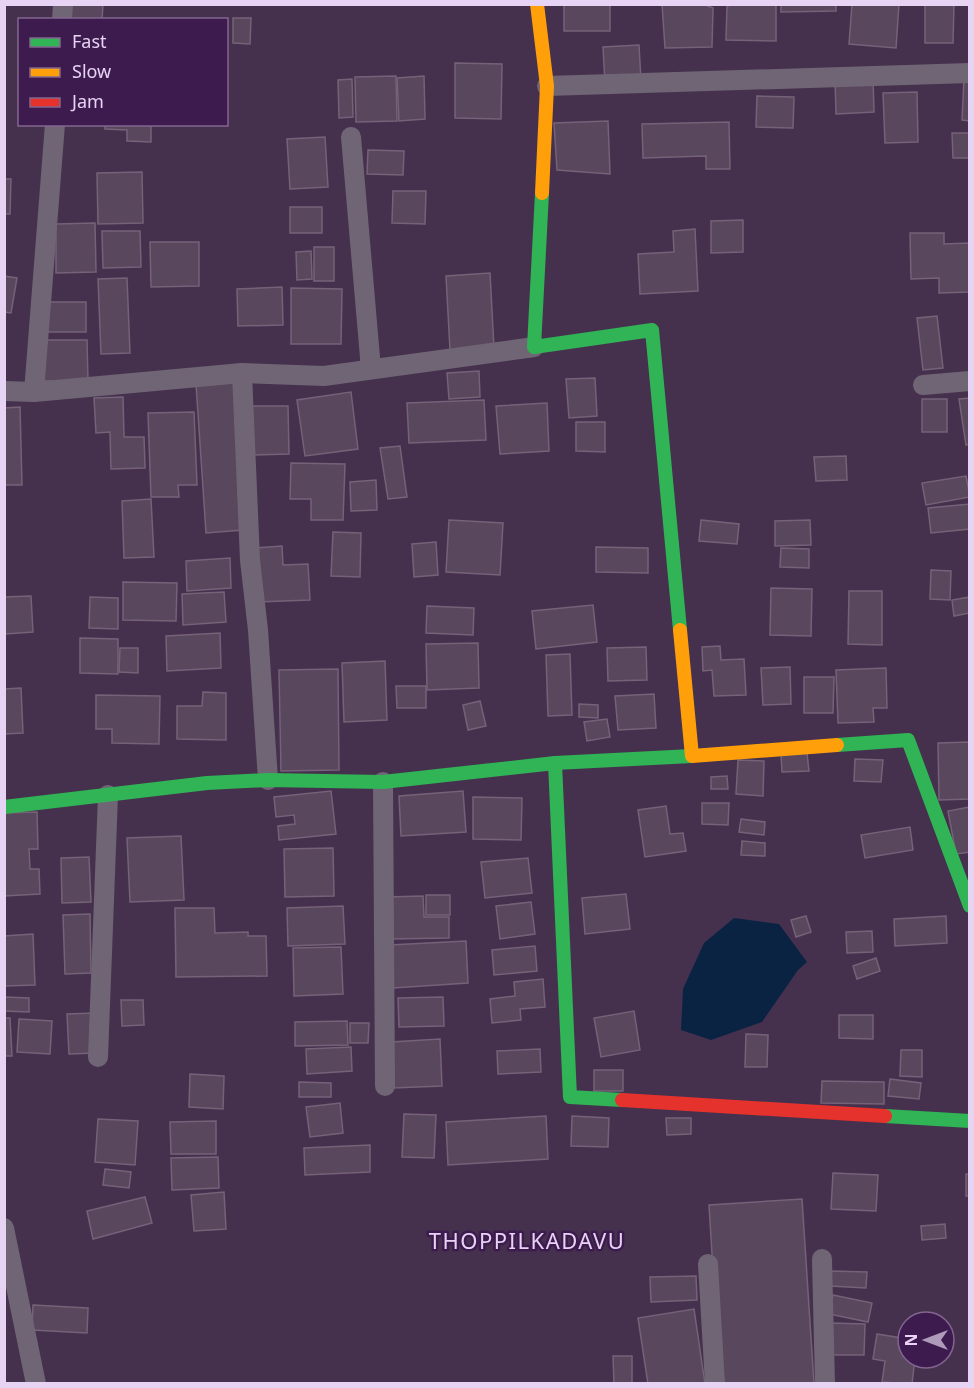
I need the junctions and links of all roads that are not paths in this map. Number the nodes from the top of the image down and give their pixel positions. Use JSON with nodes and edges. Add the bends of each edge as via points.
{"nodes":[{"id":1,"x":537,"y":4,"type":"edge"},
{"id":2,"x":969,"y":73,"type":"edge"},
{"id":3,"x":547,"y":86,"type":"junction"},
{"id":4,"x":55,"y":126,"type":"edge"},
{"id":5,"x":351,"y":137,"type":"dead end"},
{"id":6,"x":534,"y":347,"type":"junction"},
{"id":7,"x":371,"y":369,"type":"junction"},
{"id":8,"x":242,"y":374,"type":"junction"},
{"id":9,"x":969,"y":381,"type":"edge"},
{"id":10,"x":923,"y":385,"type":"dead end"},
{"id":11,"x":4,"y":391,"type":"edge"},
{"id":12,"x":34,"y":392,"type":"junction"},
{"id":13,"x":692,"y":756,"type":"junction"},
{"id":14,"x":555,"y":763,"type":"junction"},
{"id":15,"x":268,"y":780,"type":"junction"},
{"id":16,"x":382,"y":782,"type":"junction"},
{"id":17,"x":108,"y":795,"type":"junction"},
{"id":18,"x":4,"y":807,"type":"edge"},
{"id":19,"x":969,"y":906,"type":"edge"},
{"id":20,"x":98,"y":1057,"type":"dead end"},
{"id":21,"x":385,"y":1086,"type":"dead end"},
{"id":22,"x":969,"y":1121,"type":"edge"},
{"id":23,"x":4,"y":1228,"type":"edge"},
{"id":24,"x":822,"y":1259,"type":"dead end"},
{"id":25,"x":708,"y":1264,"type":"dead end"},
{"id":26,"x":36,"y":1383,"type":"edge"},
{"id":27,"x":715,"y":1383,"type":"edge"},
{"id":28,"x":825,"y":1383,"type":"edge"}],
"edges":[{"from":1,"to":3,"type":"street"},
{"from":2,"to":3,"type":"street"},
{"from":3,"to":6,"type":"street"},
{"from":4,"to":12,"type":"street"},
{"from":5,"to":7,"type":"street"},
{"from":6,"to":7,"type":"street"},
{"from":6,"to":13,"type":"street","via":[[652,330]]},
{"from":7,"to":8,"type":"street","via":[[324,376]]},
{"from":8,"to":12,"type":"street"},
{"from":8,"to":15,"type":"street","via":[[250,560]]},
{"from":9,"to":10,"type":"street"},
{"from":11,"to":12,"type":"street"},
{"from":13,"to":14,"type":"street"},
{"from":13,"to":19,"type":"street","via":[[908,740]]},
{"from":14,"to":16,"type":"street"},
{"from":14,"to":22,"type":"street","via":[[570,1097]]},
{"from":15,"to":16,"type":"street"},
{"from":15,"to":17,"type":"street"},
{"from":16,"to":21,"type":"street"},
{"from":17,"to":18,"type":"street"},
{"from":17,"to":20,"type":"street"},
{"from":23,"to":26,"type":"street"},
{"from":24,"to":28,"type":"street"},
{"from":25,"to":27,"type":"street"}]}
